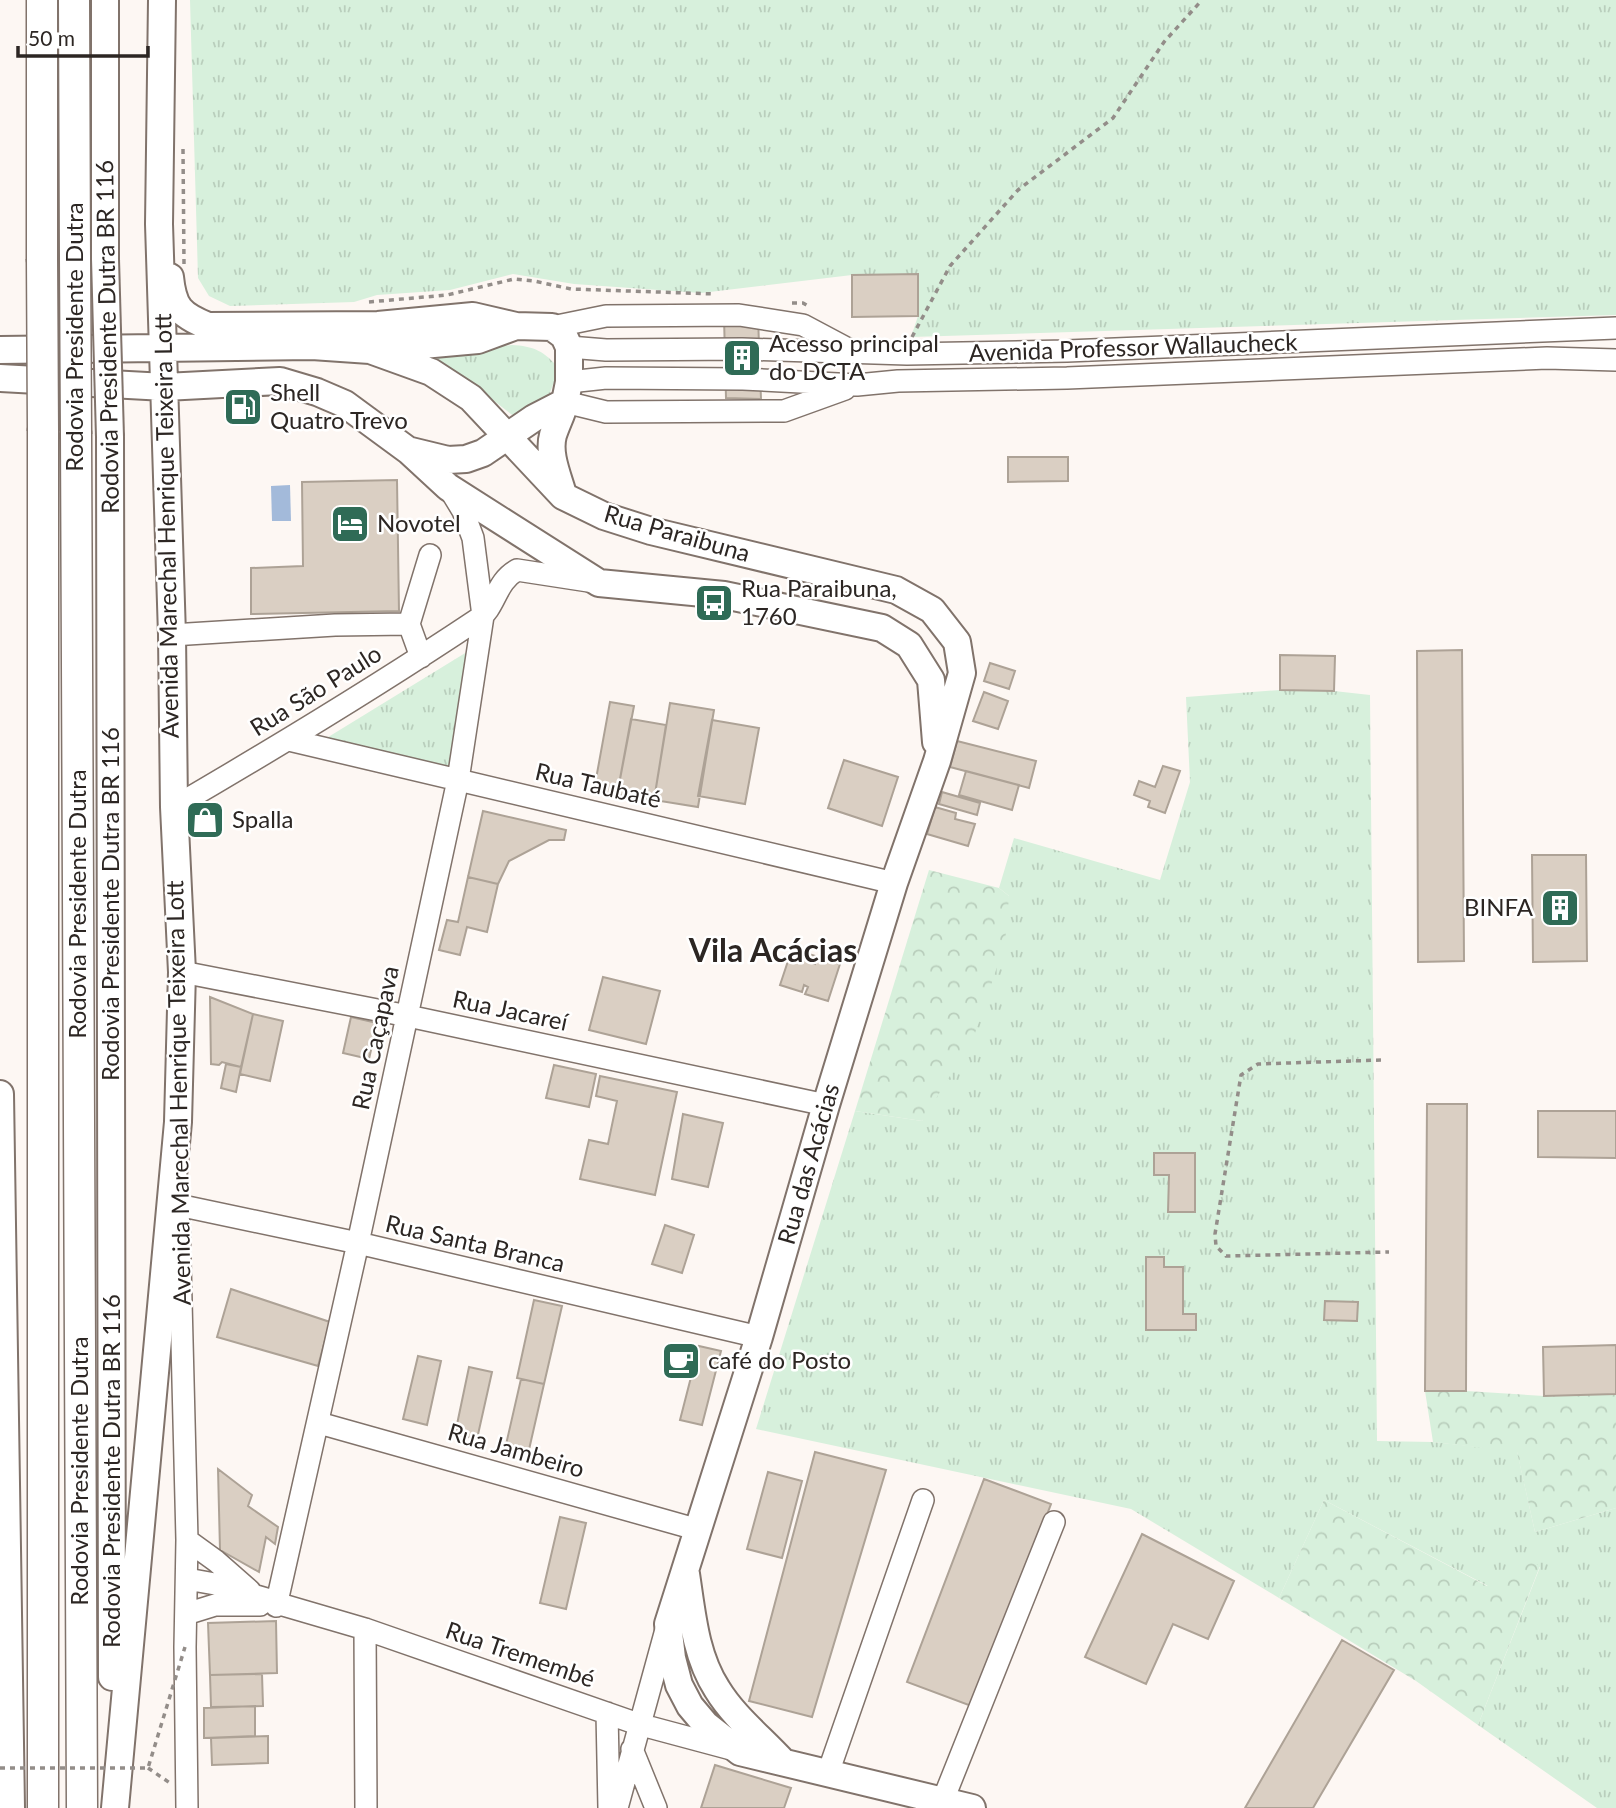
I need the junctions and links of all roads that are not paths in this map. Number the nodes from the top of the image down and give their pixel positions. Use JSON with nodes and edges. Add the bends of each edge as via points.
{"nodes":[{"id":1,"x":41,"y":0,"type":"edge"},
{"id":2,"x":74,"y":0,"type":"edge"},
{"id":3,"x":105,"y":0,"type":"edge"},
{"id":4,"x":162,"y":0,"type":"edge"},
{"id":5,"x":159,"y":224,"type":"junction"},
{"id":6,"x":516,"y":326,"type":"junction"},
{"id":7,"x":1616,"y":328,"type":"edge"},
{"id":8,"x":560,"y":337,"type":"junction"},
{"id":9,"x":164,"y":348,"type":"junction"},
{"id":10,"x":0,"y":350,"type":"edge"},
{"id":11,"x":370,"y":350,"type":"junction"},
{"id":12,"x":855,"y":353,"type":"junction"},
{"id":13,"x":1616,"y":360,"type":"edge"},
{"id":14,"x":0,"y":378,"type":"edge"},
{"id":15,"x":857,"y":385,"type":"junction"},
{"id":16,"x":165,"y":387,"type":"junction"},
{"id":17,"x":567,"y":392,"type":"junction"},
{"id":18,"x":508,"y":436,"type":"junction"},
{"id":19,"x":409,"y":451,"type":"junction"},
{"id":20,"x":448,"y":487,"type":"junction"},
{"id":21,"x":563,"y":496,"type":"junction"},
{"id":22,"x":430,"y":555,"type":"dead end"},
{"id":23,"x":599,"y":583,"type":"junction"},
{"id":24,"x":483,"y":616,"type":"junction"},
{"id":25,"x":409,"y":624,"type":"junction"},
{"id":26,"x":172,"y":635,"type":"junction"},
{"id":27,"x":421,"y":657,"type":"junction"},
{"id":28,"x":289,"y":740,"type":"junction"},
{"id":29,"x":937,"y":761,"type":"junction"},
{"id":30,"x":458,"y":780,"type":"junction"},
{"id":31,"x":174,"y":807,"type":"junction"},
{"id":32,"x":894,"y":883,"type":"junction"},
{"id":33,"x":183,"y":972,"type":"junction"},
{"id":34,"x":408,"y":1016,"type":"junction"},
{"id":35,"x":0,"y":1094,"type":"edge"},
{"id":36,"x":825,"y":1105,"type":"junction"},
{"id":37,"x":178,"y":1122,"type":"junction"},
{"id":38,"x":178,"y":1205,"type":"junction"},
{"id":39,"x":358,"y":1243,"type":"junction"},
{"id":40,"x":760,"y":1337,"type":"junction"},
{"id":41,"x":318,"y":1423,"type":"junction"},
{"id":42,"x":923,"y":1500,"type":"dead end"},
{"id":43,"x":1054,"y":1522,"type":"dead end"},
{"id":44,"x":699,"y":1530,"type":"junction"},
{"id":45,"x":187,"y":1540,"type":"junction"},
{"id":46,"x":685,"y":1568,"type":"junction"},
{"id":47,"x":187,"y":1579,"type":"junction"},
{"id":48,"x":255,"y":1595,"type":"junction"},
{"id":49,"x":279,"y":1604,"type":"junction"},
{"id":50,"x":186,"y":1614,"type":"junction"},
{"id":51,"x":668,"y":1624,"type":"junction"},
{"id":52,"x":365,"y":1629,"type":"junction"},
{"id":53,"x":607,"y":1713,"type":"junction"},
{"id":54,"x":0,"y":1721,"type":"edge"},
{"id":55,"x":638,"y":1724,"type":"junction"},
{"id":56,"x":632,"y":1749,"type":"junction"},
{"id":57,"x":740,"y":1752,"type":"junction"},
{"id":58,"x":783,"y":1762,"type":"junction"},
{"id":59,"x":5,"y":1765,"type":"edge"},
{"id":60,"x":828,"y":1773,"type":"junction"},
{"id":61,"x":943,"y":1800,"type":"junction"},
{"id":62,"x":11,"y":1808,"type":"edge"},
{"id":63,"x":43,"y":1808,"type":"edge"},
{"id":64,"x":82,"y":1808,"type":"edge"},
{"id":65,"x":114,"y":1808,"type":"edge"},
{"id":66,"x":187,"y":1808,"type":"edge"},
{"id":67,"x":366,"y":1808,"type":"edge"},
{"id":68,"x":609,"y":1808,"type":"edge"},
{"id":69,"x":617,"y":1808,"type":"edge"},
{"id":70,"x":656,"y":1808,"type":"edge"},
{"id":71,"x":972,"y":1808,"type":"edge"}],
"edges":[{"from":1,"to":63,"type":"highway","name":"Rodovia Presidente Dutra","bridge":true},
{"from":2,"to":64,"type":"highway","name":"Rodovia Presidente Dutra","bridge":true},
{"from":3,"to":65,"type":"main road","name":"Rodovia Presidente Dutra BR 116","bridge":true},
{"from":4,"to":5,"type":"main road","name":"Avenida Marechal Henrique Teixeira Lott"},
{"from":5,"to":6,"type":"main road","via":[[176,306],[188,318],[208,326],[378,325],[473,316]]},
{"from":5,"to":9,"type":"main road","name":"Avenida Marechal Henrique Teixeira Lott"},
{"from":6,"to":8,"type":"main road"},
{"from":6,"to":11,"type":"main road","via":[[478,341]]},
{"from":7,"to":12,"type":"street","name":"Avenida Professor Wallaucheck","via":[[1067,351]]},
{"from":8,"to":12,"type":"street","name":"Avenida Professor Wallaucheck","via":[[606,350]]},
{"from":8,"to":12,"type":"street","via":[[606,316],[739,315],[803,325]]},
{"from":8,"to":17,"type":"main road"},
{"from":9,"to":10,"type":"main road"},
{"from":9,"to":11,"type":"main road"},
{"from":9,"to":16,"type":"main road","name":"Avenida Marechal Henrique Teixeira Lott"},
{"from":11,"to":18,"type":"main road","name":"Rua Paraibuna","via":[[431,372],[471,398]]},
{"from":13,"to":15,"type":"street","name":"Avenida Professor Wallaucheck","via":[[1547,358]]},
{"from":14,"to":16,"type":"main road","name":"Rua Paraibuna"},
{"from":15,"to":17,"type":"street","name":"Avenida Professor Wallaucheck","via":[[606,378]]},
{"from":15,"to":17,"type":"street","via":[[784,411],[606,412]]},
{"from":16,"to":19,"type":"main road","name":"Rua Paraibuna","via":[[280,381],[345,404]]},
{"from":16,"to":26,"type":"main road","name":"Avenida Marechal Henrique Teixeira Lott"},
{"from":17,"to":18,"type":"main road"},
{"from":17,"to":21,"type":"main road","via":[[553,436],[553,462]]},
{"from":18,"to":19,"type":"main road","via":[[466,459]]},
{"from":18,"to":21,"type":"main road","name":"Rua Paraibuna"},
{"from":19,"to":20,"type":"main road","name":"Rua Paraibuna"},
{"from":20,"to":23,"type":"main road","name":"Rua Paraibuna"},
{"from":20,"to":24,"type":"street","name":"Rua Caçapava","via":[[473,538]]},
{"from":21,"to":29,"type":"main road","name":"Rua Paraibuna","via":[[651,531],[896,590],[932,610],[957,642],[961,673]]},
{"from":22,"to":25,"type":"street"},
{"from":23,"to":24,"type":"street","name":"Rua Paraibuna","via":[[517,570],[507,575]]},
{"from":23,"to":29,"type":"main road","name":"Rua Paraibuna","via":[[724,595],[882,628],[909,645],[931,680]]},
{"from":24,"to":27,"type":"street","name":"Rua São Paulo"},
{"from":24,"to":30,"type":"street","name":"Rua Caçapava"},
{"from":25,"to":26,"type":"street"},
{"from":25,"to":27,"type":"street"},
{"from":26,"to":31,"type":"main road","name":"Avenida Marechal Henrique Teixeira Lott"},
{"from":27,"to":28,"type":"street","name":"Rua São Paulo"},
{"from":28,"to":30,"type":"street","name":"Rua Taubaté"},
{"from":28,"to":31,"type":"street","name":"Rua São Paulo"},
{"from":29,"to":32,"type":"main road","name":"Rua das Acácias"},
{"from":30,"to":32,"type":"street","name":"Rua Taubaté"},
{"from":30,"to":34,"type":"street","name":"Rua Caçapava"},
{"from":31,"to":33,"type":"main road","name":"Avenida Marechal Henrique Teixeira Lott"},
{"from":32,"to":36,"type":"main road","name":"Rua das Acácias"},
{"from":33,"to":34,"type":"street","name":"Rua Jacareí"},
{"from":33,"to":37,"type":"main road","name":"Avenida Marechal Henrique Teixeira Lott"},
{"from":34,"to":36,"type":"street","name":"Rua Jacareí"},
{"from":34,"to":39,"type":"street","name":"Rua Caçapava"},
{"from":35,"to":59,"type":"main road"},
{"from":36,"to":40,"type":"main road","name":"Rua das Acácias"},
{"from":37,"to":38,"type":"street","name":"Avenida Marechal Henrique Teixeira Lott"},
{"from":37,"to":65,"type":"main road"},
{"from":38,"to":39,"type":"street","name":"Rua Santa Branca"},
{"from":38,"to":45,"type":"street","name":"Avenida Marechal Henrique Teixeira Lott"},
{"from":39,"to":40,"type":"street","name":"Rua Santa Branca"},
{"from":39,"to":41,"type":"street","name":"Rua Caçapava"},
{"from":40,"to":44,"type":"main road","name":"Rua das Acácias"},
{"from":41,"to":44,"type":"street","name":"Rua Jambeiro"},
{"from":41,"to":49,"type":"street","name":"Rua Caçapava"},
{"from":42,"to":60,"type":"street"},
{"from":43,"to":61,"type":"street"},
{"from":44,"to":46,"type":"main road","name":"Rua das Acácias"},
{"from":45,"to":47,"type":"street","name":"Avenida Marechal Henrique Teixeira Lott"},
{"from":45,"to":48,"type":"street","name":"Rua Tremembé"},
{"from":46,"to":51,"type":"main road","name":"Rua das Acácias"},
{"from":46,"to":58,"type":"main road","name":"Rua das Acácias","via":[[694,1631],[716,1689]]},
{"from":47,"to":48,"type":"street","name":"Rua Tremembé"},
{"from":47,"to":50,"type":"street","name":"Avenida Marechal Henrique Teixeira Lott"},
{"from":48,"to":49,"type":"street","name":"Rua Tremembé"},
{"from":49,"to":50,"type":"street","name":"Rua Tremembé","via":[[215,1605]]},
{"from":49,"to":52,"type":"street","name":"Rua Tremembé"},
{"from":50,"to":66,"type":"street","name":"Avenida Marechal Henrique Teixeira Lott"},
{"from":51,"to":55,"type":"street"},
{"from":51,"to":57,"type":"main road","name":"Rua das Acácias","via":[[679,1685],[706,1725]]},
{"from":52,"to":53,"type":"street","name":"Rua Tremembé"},
{"from":52,"to":67,"type":"street"},
{"from":53,"to":55,"type":"street","name":"Rua Tremembé"},
{"from":53,"to":68,"type":"street"},
{"from":54,"to":59,"type":"main road"},
{"from":55,"to":56,"type":"street"},
{"from":55,"to":57,"type":"street","name":"Rua Tremembé"},
{"from":56,"to":69,"type":"street"},
{"from":56,"to":70,"type":"street"},
{"from":57,"to":58,"type":"main road","name":"Rua das Acácias"},
{"from":58,"to":60,"type":"main road"},
{"from":59,"to":62,"type":"main road"},
{"from":60,"to":61,"type":"main road"},
{"from":61,"to":71,"type":"main road"}]}
